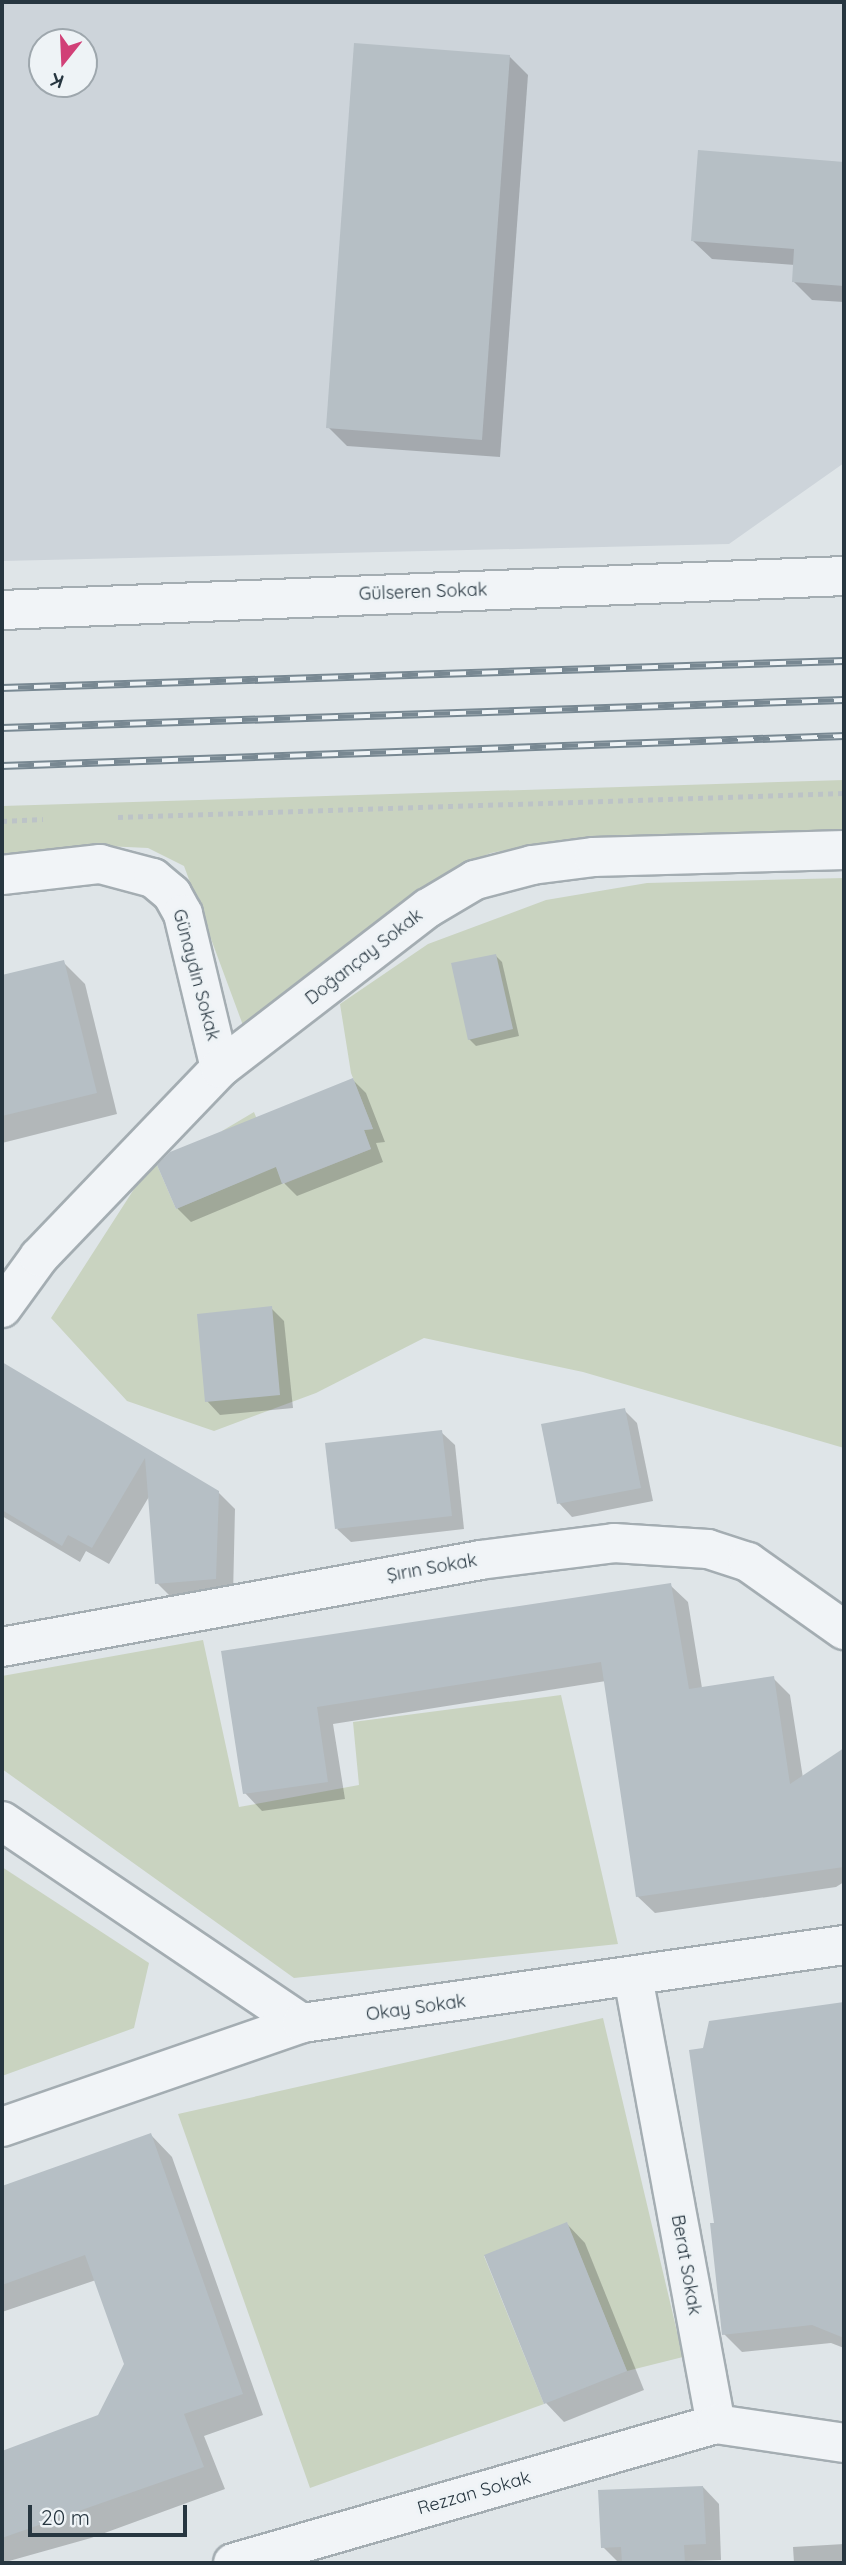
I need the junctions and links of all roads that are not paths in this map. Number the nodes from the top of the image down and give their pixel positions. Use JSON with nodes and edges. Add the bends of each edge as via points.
{"nodes":[{"id":1,"x":844,"y":576,"type":"edge"},
{"id":2,"x":2,"y":610,"type":"edge"},
{"id":3,"x":844,"y":850,"type":"edge"},
{"id":4,"x":2,"y":876,"type":"edge"},
{"id":5,"x":220,"y":1068,"type":"junction"},
{"id":6,"x":2,"y":1308,"type":"edge"},
{"id":7,"x":844,"y":1630,"type":"edge"},
{"id":8,"x":2,"y":1647,"type":"edge"},
{"id":9,"x":2,"y":1821,"type":"edge"},
{"id":10,"x":844,"y":1945,"type":"edge"},
{"id":11,"x":633,"y":1977,"type":"junction"},
{"id":12,"x":302,"y":2023,"type":"junction"},
{"id":13,"x":2,"y":2127,"type":"edge"},
{"id":14,"x":716,"y":2424,"type":"junction"},
{"id":15,"x":844,"y":2442,"type":"edge"},
{"id":16,"x":233,"y":2563,"type":"edge"}],
"edges":[{"from":1,"to":2,"type":"street","name":"Gülseren Sokak"},
{"from":3,"to":5,"type":"street","name":"Doğançay Sokak","via":[[594,857],[531,865],[475,880],[428,908]]},
{"from":4,"to":5,"type":"street","name":"Günaydın Sokak","via":[[100,864],[153,878],[172,894],[183,914]]},
{"from":5,"to":6,"type":"street","name":"Doğançay Sokak","via":[[39,1257]]},
{"from":7,"to":8,"type":"street","name":"Şırın Sokak","via":[[748,1562],[708,1549],[614,1543],[480,1560]]},
{"from":9,"to":12,"type":"street"},
{"from":10,"to":11,"type":"street","name":"Okay Sokak"},
{"from":11,"to":12,"type":"street","name":"Okay Sokak"},
{"from":11,"to":14,"type":"street","name":"Berat Sokak"},
{"from":12,"to":13,"type":"street","name":"Okay Sokak"},
{"from":14,"to":15,"type":"street"},
{"from":14,"to":16,"type":"street","name":"Rezzan Sokak"}]}
